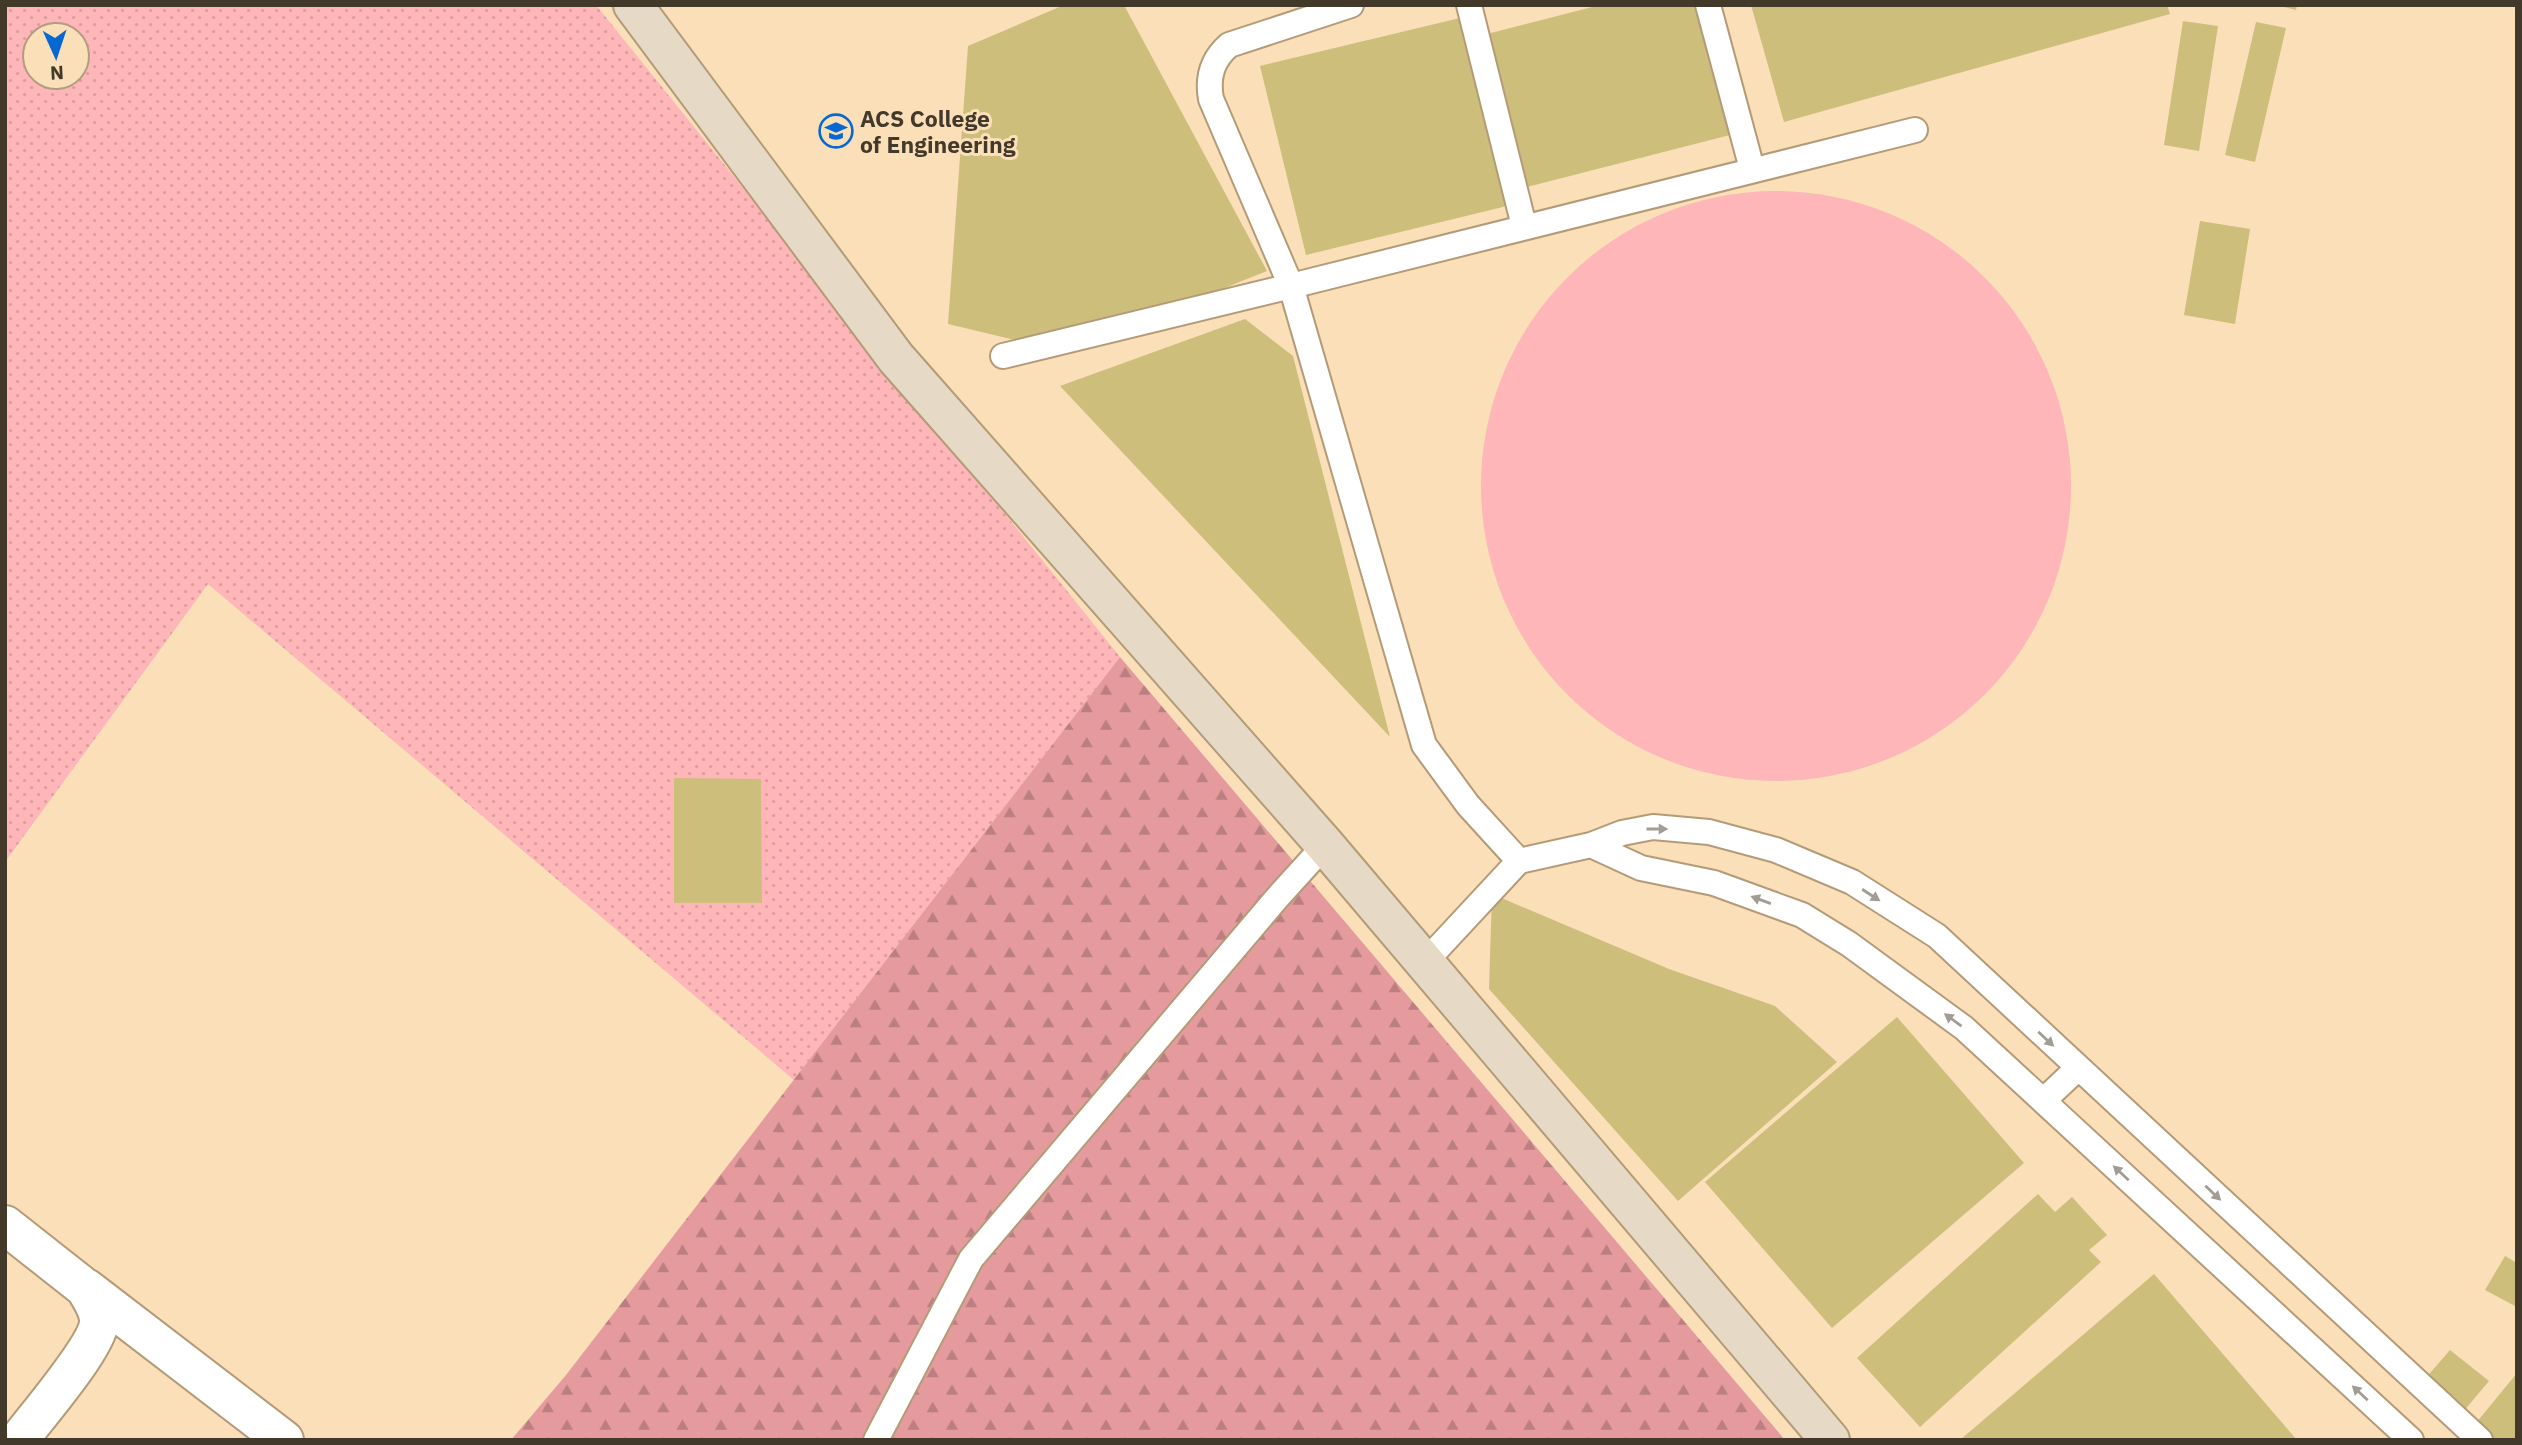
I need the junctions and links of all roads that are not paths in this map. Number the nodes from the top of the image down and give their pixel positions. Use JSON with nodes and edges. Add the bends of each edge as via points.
{"nodes":[{"id":1,"x":633,"y":5,"type":"edge"},
{"id":2,"x":1351,"y":5,"type":"edge"},
{"id":3,"x":1469,"y":5,"type":"edge"},
{"id":4,"x":1708,"y":5,"type":"edge"},
{"id":5,"x":1915,"y":130,"type":"dead end"},
{"id":6,"x":1752,"y":169,"type":"junction"},
{"id":7,"x":1524,"y":226,"type":"junction"},
{"id":8,"x":1291,"y":286,"type":"junction"},
{"id":9,"x":1003,"y":356,"type":"dead end"},
{"id":10,"x":1325,"y":845,"type":"junction"},
{"id":11,"x":1591,"y":845,"type":"junction"},
{"id":12,"x":1519,"y":860,"type":"junction"},
{"id":13,"x":1425,"y":962,"type":"junction"},
{"id":14,"x":2078,"y":1068,"type":"junction"},
{"id":15,"x":2043,"y":1101,"type":"junction"},
{"id":16,"x":5,"y":1225,"type":"edge"},
{"id":17,"x":85,"y":1288,"type":"junction"},
{"id":18,"x":19,"y":1440,"type":"edge"},
{"id":19,"x":284,"y":1440,"type":"edge"},
{"id":20,"x":876,"y":1440,"type":"edge"},
{"id":21,"x":1830,"y":1440,"type":"edge"},
{"id":22,"x":2410,"y":1440,"type":"edge"},
{"id":23,"x":2480,"y":1440,"type":"edge"}],
"edges":[{"from":1,"to":10,"type":"street","via":[[896,358]]},
{"from":2,"to":8,"type":"lane","via":[[1229,44],[1216,59],[1208,81],[1211,99]]},
{"from":3,"to":7,"type":"lane"},
{"from":4,"to":6,"type":"lane"},
{"from":5,"to":6,"type":"lane"},
{"from":6,"to":7,"type":"lane"},
{"from":7,"to":8,"type":"lane"},
{"from":8,"to":9,"type":"lane"},
{"from":8,"to":12,"type":"lane","via":[[1424,745],[1468,805]]},
{"from":10,"to":13,"type":"street"},
{"from":10,"to":20,"type":"lane","via":[[971,1259]]},
{"from":11,"to":12,"type":"lane"},
{"from":11,"to":14,"type":"lane","one_way":true,"via":[[1653,827],[1709,832],[1776,850],[1852,882],[1937,936]]},
{"from":15,"to":11,"type":"lane","one_way":true,"via":[[1964,1028],[1802,915],[1714,883],[1641,868]]},
{"from":12,"to":13,"type":"lane"},
{"from":13,"to":21,"type":"street"},
{"from":14,"to":15,"type":"lane"},
{"from":14,"to":23,"type":"lane","one_way":true},
{"from":22,"to":15,"type":"lane","one_way":true},
{"from":16,"to":17,"type":"street"},
{"from":17,"to":18,"type":"street","via":[[99,1322],[90,1346]]},
{"from":17,"to":19,"type":"street"}]}
